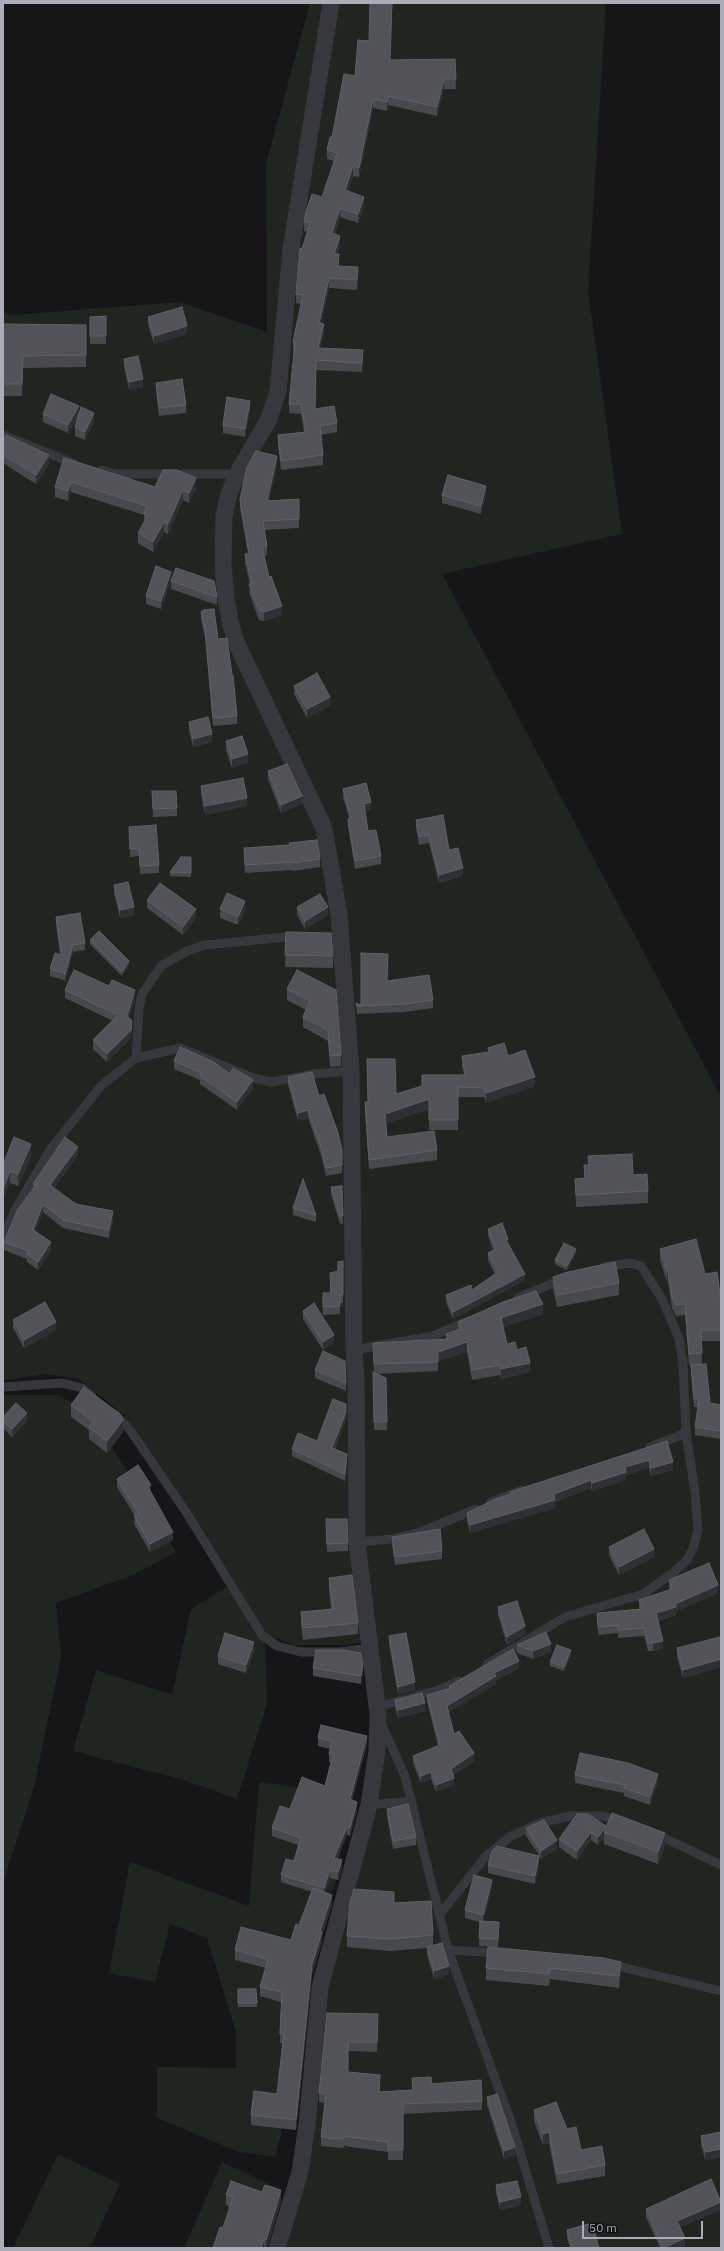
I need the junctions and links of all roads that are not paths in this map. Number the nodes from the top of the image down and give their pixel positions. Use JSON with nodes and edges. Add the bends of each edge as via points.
{"nodes":[{"id":1,"x":331,"y":3,"type":"edge"},
{"id":2,"x":3,"y":435,"type":"edge"},
{"id":3,"x":237,"y":474,"type":"junction"},
{"id":4,"x":303,"y":935,"type":"edge"},
{"id":5,"x":136,"y":1058,"type":"junction"},
{"id":6,"x":351,"y":1071,"type":"junction"},
{"id":7,"x":3,"y":1239,"type":"edge"},
{"id":8,"x":595,"y":1268,"type":"edge"},
{"id":9,"x":573,"y":1275,"type":"edge"},
{"id":10,"x":511,"y":1302,"type":"edge"},
{"id":11,"x":476,"y":1318,"type":"edge"},
{"id":12,"x":354,"y":1350,"type":"junction"},
{"id":13,"x":3,"y":1387,"type":"edge"},
{"id":14,"x":686,"y":1433,"type":"junction"},
{"id":15,"x":643,"y":1449,"type":"edge"},
{"id":16,"x":528,"y":1488,"type":"edge"},
{"id":17,"x":357,"y":1542,"type":"junction"},
{"id":18,"x":371,"y":1648,"type":"junction"},
{"id":19,"x":477,"y":1671,"type":"edge"},
{"id":20,"x":466,"y":1678,"type":"edge"},
{"id":21,"x":377,"y":1711,"type":"junction"},
{"id":22,"x":412,"y":1801,"type":"junction"},
{"id":23,"x":369,"y":1805,"type":"junction"},
{"id":24,"x":632,"y":1826,"type":"edge"},
{"id":25,"x":646,"y":1831,"type":"edge"},
{"id":26,"x":721,"y":1865,"type":"edge"},
{"id":27,"x":440,"y":1914,"type":"junction"},
{"id":28,"x":448,"y":1950,"type":"junction"},
{"id":29,"x":510,"y":1954,"type":"edge"},
{"id":30,"x":597,"y":1963,"type":"edge"},
{"id":31,"x":721,"y":1991,"type":"edge"},
{"id":32,"x":277,"y":2248,"type":"edge"},
{"id":33,"x":549,"y":2248,"type":"edge"}],
"edges":[{"from":1,"to":3,"type":"street","via":[[291,249],[278,391],[269,419]]},
{"from":2,"to":3,"type":"lane","via":[[90,468],[116,474]]},
{"from":3,"to":6,"type":"street","via":[[229,493],[224,516],[223,564],[231,626],[246,664],[324,828],[338,932]]},
{"from":4,"to":5,"type":"lane","via":[[205,945],[187,951],[161,966],[142,994],[138,1009]]},
{"from":5,"to":6,"type":"lane","via":[[180,1048],[253,1078],[271,1082],[314,1074]]},
{"from":5,"to":7,"type":"lane","via":[[101,1086],[50,1150],[14,1210]]},
{"from":6,"to":12,"type":"street"},
{"from":8,"to":14,"type":"lane","via":[[636,1263],[644,1270],[662,1299],[680,1338]]},
{"from":9,"to":10,"type":"lane"},
{"from":11,"to":12,"type":"lane","via":[[433,1336]]},
{"from":12,"to":17,"type":"street"},
{"from":13,"to":18,"type":"lane","via":[[62,1383],[82,1388],[124,1422],[186,1512],[262,1635],[277,1646],[301,1652],[340,1652]]},
{"from":14,"to":15,"type":"lane"},
{"from":14,"to":19,"type":"lane","via":[[698,1530],[687,1560],[643,1594],[565,1617]]},
{"from":16,"to":17,"type":"lane","via":[[508,1494],[418,1534]]},
{"from":17,"to":18,"type":"street"},
{"from":18,"to":21,"type":"street"},
{"from":20,"to":21,"type":"lane"},
{"from":21,"to":22,"type":"lane","via":[[405,1776]]},
{"from":21,"to":23,"type":"street","via":[[377,1751]]},
{"from":22,"to":23,"type":"lane"},
{"from":22,"to":27,"type":"lane"},
{"from":23,"to":32,"type":"street","via":[[322,1973],[300,2172]]},
{"from":24,"to":27,"type":"lane","via":[[604,1816],[576,1816],[540,1823],[511,1836],[486,1856]]},
{"from":25,"to":26,"type":"lane"},
{"from":27,"to":28,"type":"lane"},
{"from":28,"to":29,"type":"lane"},
{"from":28,"to":33,"type":"lane","via":[[511,2122]]},
{"from":30,"to":31,"type":"lane","via":[[665,1976]]}]}
